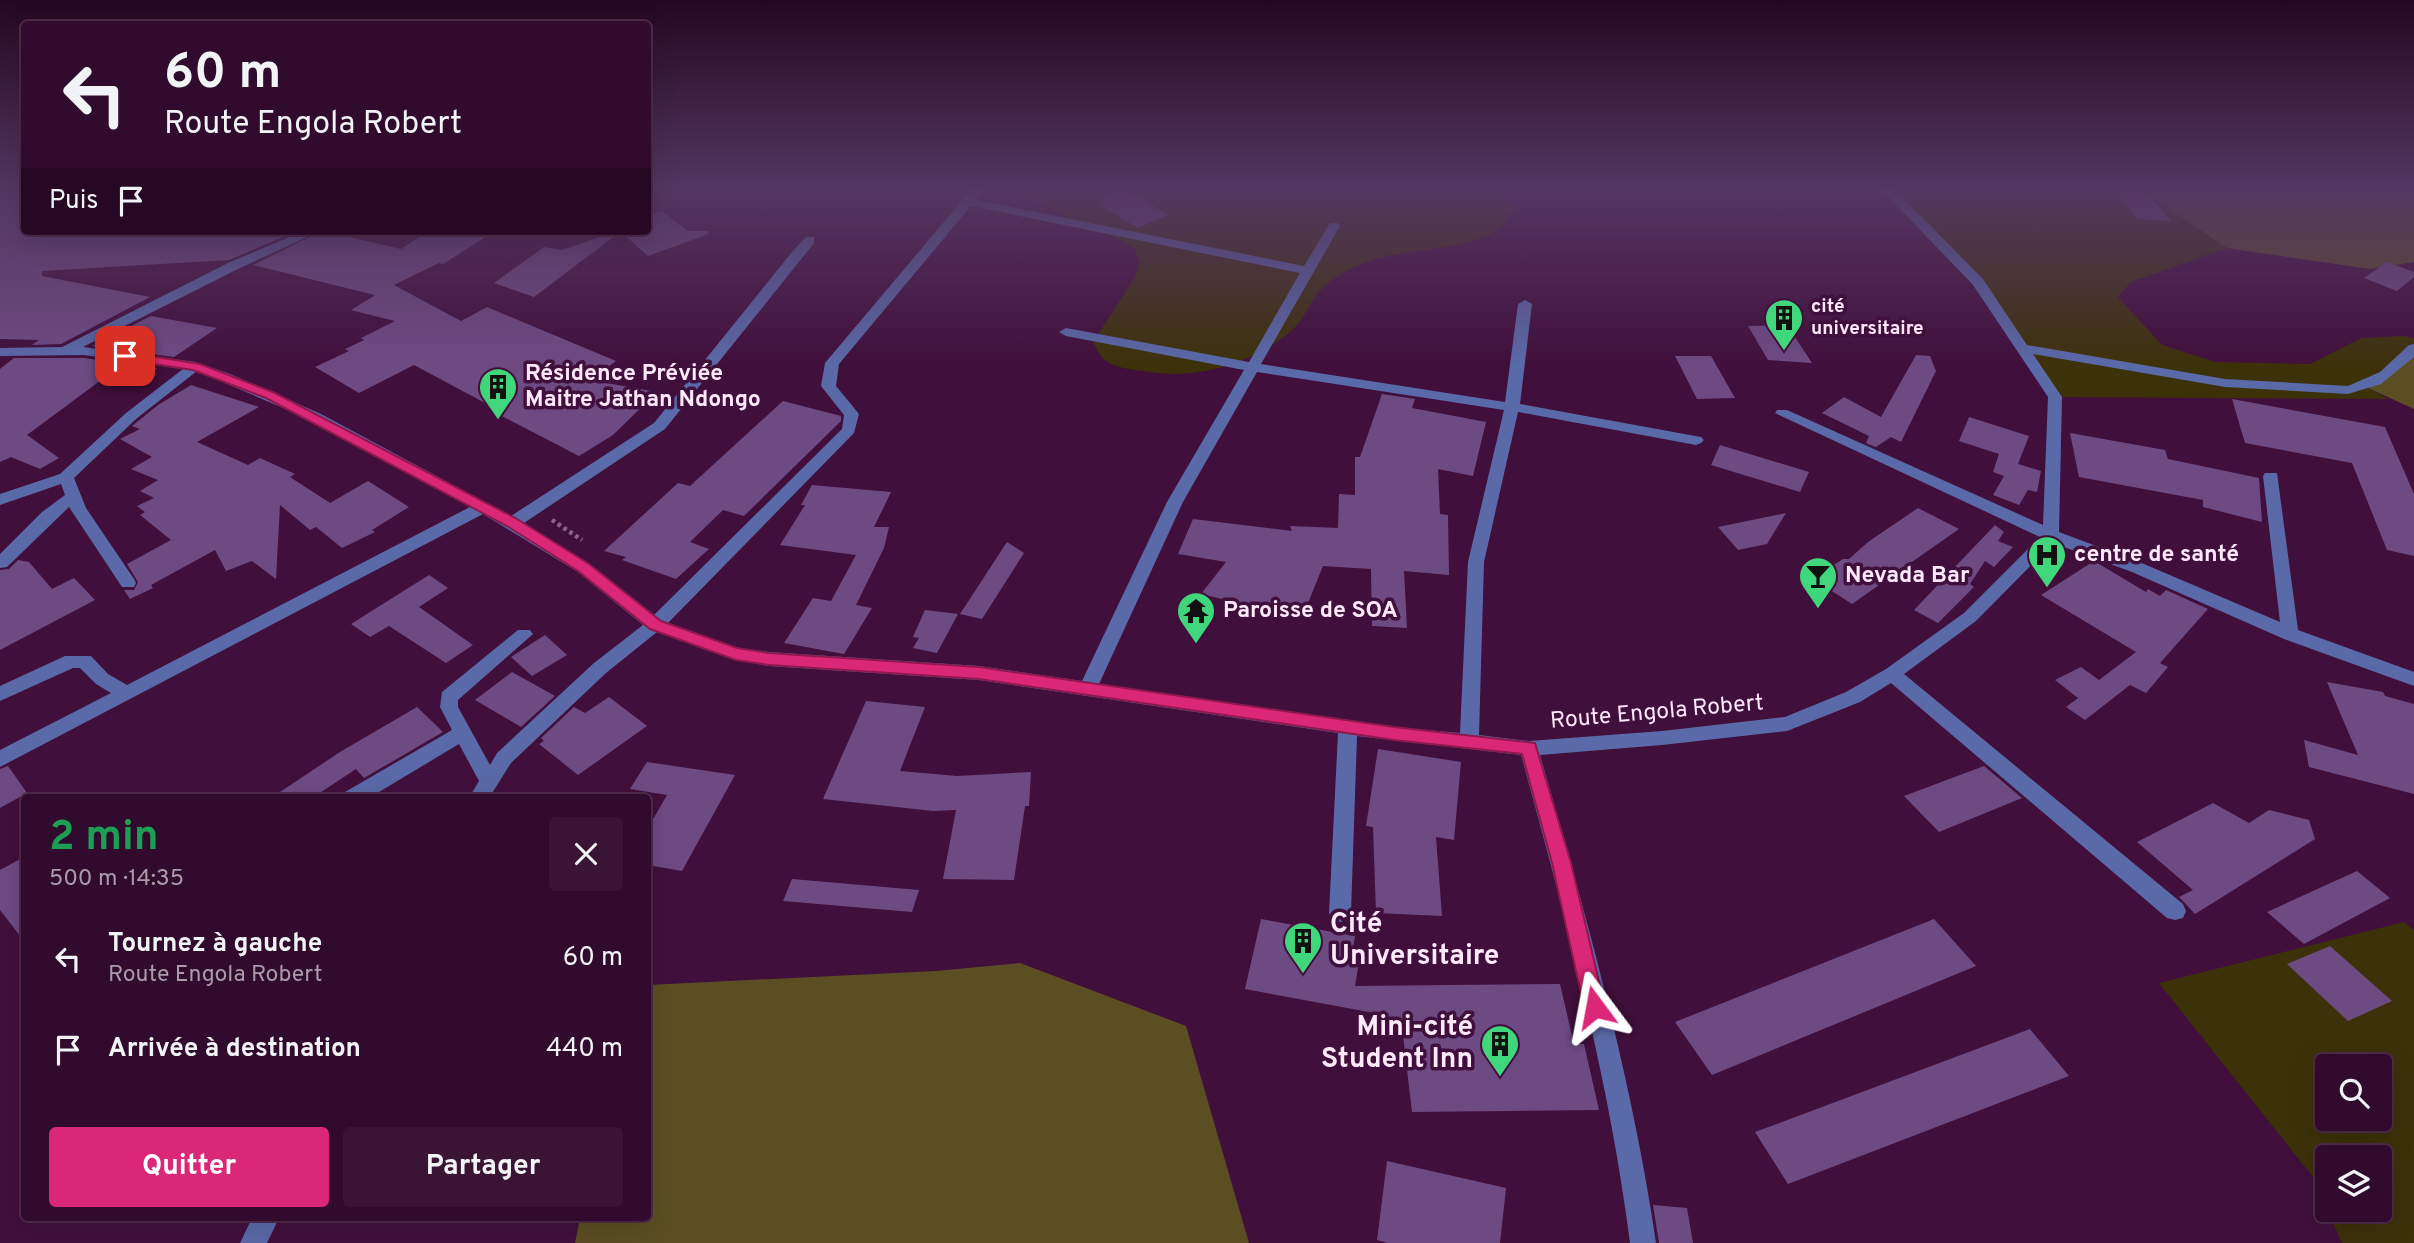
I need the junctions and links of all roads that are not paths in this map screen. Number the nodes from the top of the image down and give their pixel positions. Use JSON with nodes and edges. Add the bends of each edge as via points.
{"nodes":[{"id":1,"x":272,"y":249,"type":"edge"},
{"id":2,"x":802,"y":249,"type":"edge"},
{"id":3,"x":929,"y":249,"type":"edge"},
{"id":4,"x":1208,"y":249,"type":"edge"},
{"id":5,"x":1321,"y":249,"type":"edge"},
{"id":6,"x":1946,"y":249,"type":"edge"},
{"id":7,"x":1308,"y":271,"type":"junction"},
{"id":8,"x":1525,"y":304,"type":"dead end"},
{"id":9,"x":1066,"y":331,"type":"dead end"},
{"id":10,"x":2022,"y":348,"type":"junction"},
{"id":11,"x":2414,"y":348,"type":"edge"},
{"id":12,"x":66,"y":350,"type":"junction"},
{"id":13,"x":0,"y":352,"type":"edge"},
{"id":14,"x":195,"y":366,"type":"junction"},
{"id":15,"x":1252,"y":367,"type":"junction"},
{"id":16,"x":1512,"y":407,"type":"junction"},
{"id":17,"x":1782,"y":413,"type":"dead end"},
{"id":18,"x":1696,"y":440,"type":"dead end"},
{"id":19,"x":66,"y":477,"type":"junction"},
{"id":20,"x":2271,"y":477,"type":"dead end"},
{"id":21,"x":73,"y":496,"type":"junction"},
{"id":22,"x":0,"y":500,"type":"edge"},
{"id":23,"x":483,"y":507,"type":"junction"},
{"id":24,"x":512,"y":523,"type":"junction"},
{"id":25,"x":2051,"y":535,"type":"junction"},
{"id":26,"x":1,"y":562,"type":"edge"},
{"id":27,"x":128,"y":583,"type":"dead end"},
{"id":28,"x":655,"y":625,"type":"junction"},
{"id":29,"x":524,"y":634,"type":"dead end"},
{"id":30,"x":2290,"y":635,"type":"junction"},
{"id":31,"x":1892,"y":674,"type":"junction"},
{"id":32,"x":2414,"y":679,"type":"edge"},
{"id":33,"x":1088,"y":688,"type":"junction"},
{"id":34,"x":126,"y":693,"type":"junction"},
{"id":35,"x":0,"y":694,"type":"edge"},
{"id":36,"x":1348,"y":727,"type":"junction"},
{"id":37,"x":463,"y":733,"type":"junction"},
{"id":38,"x":1469,"y":742,"type":"junction"},
{"id":39,"x":1529,"y":748,"type":"junction"},
{"id":40,"x":0,"y":759,"type":"edge"},
{"id":41,"x":488,"y":780,"type":"junction"},
{"id":42,"x":359,"y":794,"type":"edge"},
{"id":43,"x":481,"y":794,"type":"edge"},
{"id":44,"x":2175,"y":911,"type":"dead end"},
{"id":45,"x":1340,"y":914,"type":"dead end"},
{"id":46,"x":264,"y":1221,"type":"edge"},
{"id":47,"x":253,"y":1243,"type":"edge"},
{"id":48,"x":1643,"y":1243,"type":"edge"}],
"edges":[{"from":1,"to":12,"type":"street"},
{"from":2,"to":24,"type":"street","via":[[710,367],[669,408],[660,426]]},
{"from":3,"to":28,"type":"street","via":[[832,363],[826,386],[852,414],[849,430]]},
{"from":4,"to":7,"type":"street"},
{"from":5,"to":7,"type":"street"},
{"from":6,"to":10,"type":"street","via":[[1978,282]]},
{"from":7,"to":15,"type":"street"},
{"from":8,"to":16,"type":"street"},
{"from":9,"to":15,"type":"street"},
{"from":10,"to":11,"type":"street","via":[[2225,383],[2347,390],[2366,387]]},
{"from":10,"to":25,"type":"street","via":[[2055,397]]},
{"from":12,"to":13,"type":"street","name":"Route Engola Robert"},
{"from":12,"to":14,"type":"street","name":"Route Engola Robert"},
{"from":14,"to":19,"type":"street","via":[[131,415]]},
{"from":14,"to":23,"type":"street","name":"Route Engola Robert","via":[[316,417]]},
{"from":15,"to":16,"type":"street"},
{"from":15,"to":33,"type":"street","via":[[1175,502]]},
{"from":16,"to":18,"type":"street"},
{"from":16,"to":38,"type":"street","via":[[1476,562]]},
{"from":17,"to":25,"type":"street"},
{"from":19,"to":21,"type":"street"},
{"from":19,"to":22,"type":"street"},
{"from":20,"to":30,"type":"street"},
{"from":21,"to":26,"type":"street"},
{"from":21,"to":27,"type":"street"},
{"from":23,"to":24,"type":"street","name":"Route Engola Robert"},
{"from":23,"to":34,"type":"street"},
{"from":24,"to":28,"type":"street","name":"Route Engola Robert","via":[[584,568]]},
{"from":25,"to":30,"type":"street","via":[[2137,567]]},
{"from":25,"to":31,"type":"street","name":"Route Engola Robert","via":[[1970,617]]},
{"from":28,"to":33,"type":"street","name":"Route Engola Robert","via":[[736,654],[769,659],[979,673]]},
{"from":28,"to":41,"type":"street","via":[[591,677],[504,758]]},
{"from":29,"to":37,"type":"street","via":[[449,697],[449,707]]},
{"from":30,"to":32,"type":"street"},
{"from":31,"to":39,"type":"street","name":"Route Engola Robert","via":[[1853,697],[1787,724]]},
{"from":31,"to":44,"type":"street"},
{"from":33,"to":36,"type":"street","name":"Route Engola Robert"},
{"from":34,"to":35,"type":"street","via":[[102,679],[85,661],[71,660]]},
{"from":34,"to":40,"type":"street"},
{"from":36,"to":38,"type":"street","name":"Route Engola Robert"},
{"from":36,"to":45,"type":"street"},
{"from":37,"to":41,"type":"street"},
{"from":37,"to":42,"type":"street"},
{"from":38,"to":39,"type":"street","name":"Route Engola Robert"},
{"from":39,"to":48,"type":"street","via":[[1630,1155]]},
{"from":41,"to":43,"type":"street"},
{"from":46,"to":47,"type":"street"}]}
